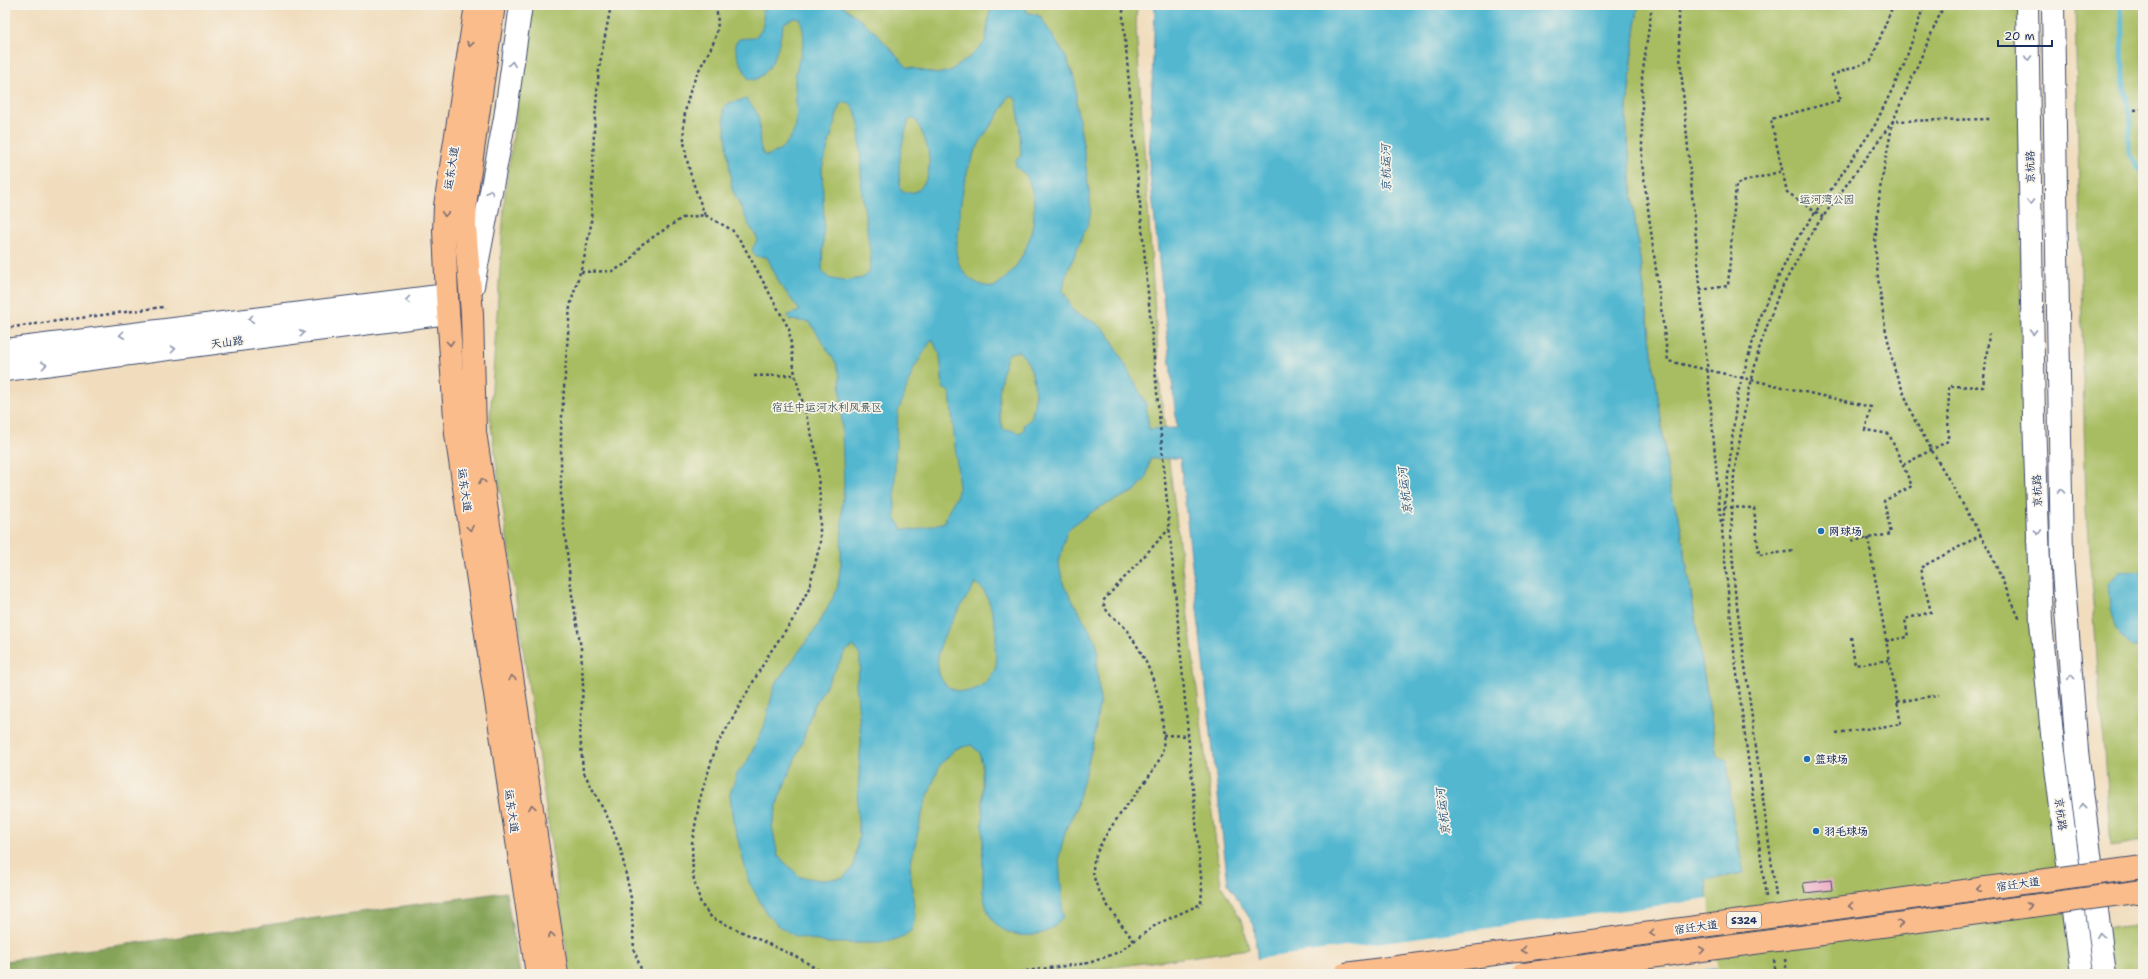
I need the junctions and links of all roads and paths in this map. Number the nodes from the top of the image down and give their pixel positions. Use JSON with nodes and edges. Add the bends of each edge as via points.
{"nodes":[{"id":1,"x":476,"y":5,"type":"edge"},
{"id":2,"x":494,"y":5,"type":"edge"},
{"id":3,"x":521,"y":5,"type":"edge"},
{"id":4,"x":611,"y":5,"type":"edge"},
{"id":5,"x":715,"y":5,"type":"edge"},
{"id":6,"x":1124,"y":5,"type":"edge"},
{"id":7,"x":1652,"y":5,"type":"edge"},
{"id":8,"x":1679,"y":5,"type":"edge"},
{"id":9,"x":1893,"y":5,"type":"edge"},
{"id":10,"x":1924,"y":5,"type":"edge"},
{"id":11,"x":1944,"y":5,"type":"edge"},
{"id":12,"x":2027,"y":5,"type":"edge"},
{"id":13,"x":2053,"y":5,"type":"edge"},
{"id":14,"x":2143,"y":109,"type":"edge"},
{"id":15,"x":2134,"y":110,"type":"dead end"},
{"id":16,"x":1991,"y":119,"type":"dead end"},
{"id":17,"x":1892,"y":121,"type":"junction"},
{"id":18,"x":1782,"y":171,"type":"junction"},
{"id":19,"x":1816,"y":212,"type":"junction"},
{"id":20,"x":705,"y":215,"type":"junction"},
{"id":21,"x":1823,"y":217,"type":"junction"},
{"id":22,"x":581,"y":272,"type":"junction"},
{"id":23,"x":1700,"y":290,"type":"junction"},
{"id":24,"x":471,"y":299,"type":"junction"},
{"id":25,"x":447,"y":304,"type":"junction"},
{"id":26,"x":1988,"y":334,"type":"dead end"},
{"id":27,"x":5,"y":350,"type":"edge"},
{"id":28,"x":1708,"y":369,"type":"junction"},
{"id":29,"x":5,"y":370,"type":"edge"},
{"id":30,"x":795,"y":375,"type":"junction"},
{"id":31,"x":754,"y":376,"type":"dead end"},
{"id":32,"x":1742,"y":377,"type":"junction"},
{"id":33,"x":1752,"y":379,"type":"junction"},
{"id":34,"x":1931,"y":451,"type":"junction"},
{"id":35,"x":1903,"y":465,"type":"junction"},
{"id":36,"x":1724,"y":507,"type":"junction"},
{"id":37,"x":1732,"y":508,"type":"junction"},
{"id":38,"x":1169,"y":529,"type":"junction"},
{"id":39,"x":1722,"y":530,"type":"junction"},
{"id":40,"x":1981,"y":536,"type":"junction"},
{"id":41,"x":1868,"y":538,"type":"junction"},
{"id":42,"x":1850,"y":541,"type":"dead end"},
{"id":43,"x":1795,"y":551,"type":"dead end"},
{"id":44,"x":2021,"y":622,"type":"dead end"},
{"id":45,"x":1851,"y":636,"type":"dead end"},
{"id":46,"x":1886,"y":641,"type":"junction"},
{"id":47,"x":1890,"y":660,"type":"junction"},
{"id":48,"x":1939,"y":695,"type":"dead end"},
{"id":49,"x":1897,"y":702,"type":"junction"},
{"id":50,"x":1836,"y":733,"type":"dead end"},
{"id":51,"x":1163,"y":735,"type":"junction"},
{"id":52,"x":1188,"y":736,"type":"junction"},
{"id":53,"x":2143,"y":867,"type":"edge"},
{"id":54,"x":2143,"y":891,"type":"edge"},
{"id":55,"x":1767,"y":903,"type":"dead end"},
{"id":56,"x":1777,"y":904,"type":"dead end"},
{"id":57,"x":1134,"y":941,"type":"junction"},
{"id":58,"x":1774,"y":958,"type":"dead end"},
{"id":59,"x":1785,"y":958,"type":"dead end"},
{"id":60,"x":536,"y":974,"type":"edge"},
{"id":61,"x":557,"y":974,"type":"edge"},
{"id":62,"x":645,"y":974,"type":"edge"},
{"id":63,"x":824,"y":974,"type":"edge"},
{"id":64,"x":1002,"y":974,"type":"edge"},
{"id":65,"x":1345,"y":974,"type":"edge"},
{"id":66,"x":1524,"y":974,"type":"edge"},
{"id":67,"x":1776,"y":974,"type":"edge"},
{"id":68,"x":1787,"y":974,"type":"edge"},
{"id":69,"x":2082,"y":974,"type":"edge"},
{"id":70,"x":2105,"y":974,"type":"edge"}],
"edges":[{"from":1,"to":25,"type":"main road","name":"运东大道","one_way":true,"via":[[446,206],[444,231]]},
{"from":2,"to":24,"type":"main road","name":"运东大道","via":[[466,198],[465,226]]},
{"from":24,"to":3,"type":"street","one_way":true,"via":[[505,118]]},
{"from":4,"to":22,"type":"path","via":[[599,68],[591,224]]},
{"from":5,"to":20,"type":"path","via":[[718,26],[716,41],[694,82],[686,110],[684,146],[692,181]]},
{"from":6,"to":38,"type":"path","via":[[1123,17]]},
{"from":7,"to":28,"type":"path","via":[[1642,77],[1642,163],[1668,361]]},
{"from":8,"to":23,"type":"path","via":[[1679,46]]},
{"from":9,"to":18,"type":"path","via":[[1871,62],[1832,75],[1841,100],[1771,119]]},
{"from":10,"to":19,"type":"path","via":[[1904,65],[1874,127]]},
{"from":11,"to":17,"type":"path"},
{"from":12,"to":69,"type":"street","name":"京杭路","one_way":true,"via":[[2034,418],[2041,623],[2052,744]]},
{"from":70,"to":13,"type":"street","name":"京杭路","one_way":true,"via":[[2077,751],[2062,559]]},
{"from":14,"to":15,"type":"path"},
{"from":16,"to":17,"type":"path"},
{"from":17,"to":21,"type":"path"},
{"from":17,"to":34,"type":"path","via":[[1880,189],[1875,243],[1878,278],[1895,371],[1915,421]]},
{"from":18,"to":19,"type":"path","via":[[1787,192]]},
{"from":18,"to":23,"type":"path","via":[[1736,184],[1728,286]]},
{"from":19,"to":21,"type":"path"},
{"from":19,"to":32,"type":"path","via":[[1797,239],[1761,313]]},
{"from":20,"to":22,"type":"path","via":[[682,218],[641,245],[629,262],[613,271]]},
{"from":20,"to":30,"type":"path","via":[[732,230],[745,250],[789,329]]},
{"from":21,"to":33,"type":"path","via":[[1779,293],[1759,350]]},
{"from":22,"to":62,"type":"path","via":[[570,306],[561,430],[561,501],[581,648],[583,686],[580,733],[583,771],[610,822],[621,851],[630,898],[634,950]]},
{"from":23,"to":28,"type":"path"},
{"from":61,"to":24,"type":"main road","name":"运东大道","one_way":true,"via":[[475,432]]},
{"from":25,"to":27,"type":"street","name":"天山路","one_way":true},
{"from":29,"to":25,"type":"street","name":"天山路","one_way":true},
{"from":25,"to":60,"type":"main road","name":"运东大道","one_way":true,"via":[[456,434]]},
{"from":26,"to":34,"type":"path","via":[[1984,387],[1949,386],[1948,441]]},
{"from":28,"to":32,"type":"path"},
{"from":28,"to":39,"type":"path"},
{"from":30,"to":31,"type":"path"},
{"from":30,"to":63,"type":"path","via":[[816,451],[820,544],[808,588],[794,618],[769,654],[716,747],[700,798],[692,843],[693,876],[701,904],[712,918],[798,958]]},
{"from":32,"to":33,"type":"path"},
{"from":32,"to":36,"type":"path","via":[[1737,396]]},
{"from":33,"to":35,"type":"path","via":[[1871,407],[1865,430],[1889,434]]},
{"from":33,"to":37,"type":"path","via":[[1744,409],[1734,474]]},
{"from":34,"to":35,"type":"path"},
{"from":34,"to":40,"type":"path"},
{"from":35,"to":41,"type":"path","via":[[1912,486],[1884,501],[1891,534]]},
{"from":36,"to":37,"type":"path"},
{"from":36,"to":39,"type":"path"},
{"from":37,"to":43,"type":"path","via":[[1754,508],[1759,555]]},
{"from":37,"to":56,"type":"path","via":[[1735,591]]},
{"from":38,"to":51,"type":"path","via":[[1103,601],[1105,610],[1124,627],[1148,664],[1159,696]]},
{"from":38,"to":52,"type":"path"},
{"from":39,"to":55,"type":"path","via":[[1734,651]]},
{"from":40,"to":44,"type":"path"},
{"from":40,"to":46,"type":"path","via":[[1920,568],[1931,612],[1905,618],[1908,637]]},
{"from":41,"to":42,"type":"path"},
{"from":41,"to":46,"type":"path"},
{"from":45,"to":47,"type":"path","via":[[1855,665]]},
{"from":46,"to":47,"type":"path"},
{"from":47,"to":49,"type":"path"},
{"from":48,"to":49,"type":"path"},
{"from":49,"to":50,"type":"path","via":[[1901,724]]},
{"from":51,"to":52,"type":"path"},
{"from":51,"to":57,"type":"path","via":[[1161,757],[1120,814],[1094,859],[1094,876],[1102,895]]},
{"from":52,"to":57,"type":"path","via":[[1202,888],[1201,904],[1157,924]]},
{"from":53,"to":65,"type":"main road","name":"宿迁大道","number":"S324","one_way":true,"bridge":true},
{"from":66,"to":54,"type":"main road","number":"S324","one_way":true,"bridge":true},
{"from":57,"to":64,"type":"path","via":[[1119,952],[1089,963]]},
{"from":58,"to":67,"type":"path"},
{"from":59,"to":68,"type":"path"}]}
